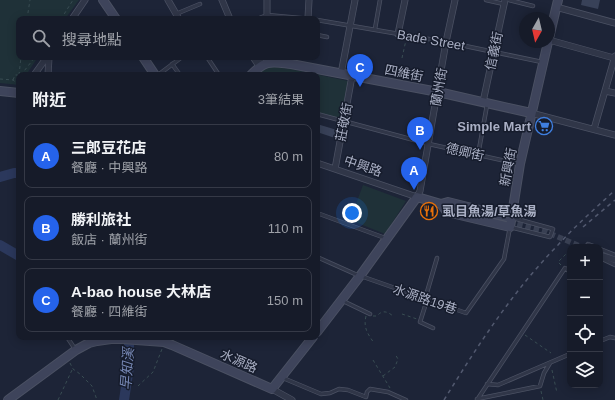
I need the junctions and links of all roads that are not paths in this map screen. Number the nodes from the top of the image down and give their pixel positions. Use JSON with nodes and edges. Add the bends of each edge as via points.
{"nodes":[{"id":1,"x":85,"y":0,"type":"edge"},
{"id":2,"x":103,"y":0,"type":"edge"},
{"id":3,"x":168,"y":0,"type":"edge"},
{"id":4,"x":222,"y":0,"type":"edge"},
{"id":5,"x":267,"y":0,"type":"edge"},
{"id":6,"x":309,"y":0,"type":"edge"},
{"id":7,"x":355,"y":0,"type":"edge"},
{"id":8,"x":380,"y":0,"type":"edge"},
{"id":9,"x":405,"y":0,"type":"edge"},
{"id":10,"x":455,"y":0,"type":"edge"},
{"id":11,"x":486,"y":0,"type":"edge"},
{"id":12,"x":509,"y":0,"type":"edge"},
{"id":13,"x":505,"y":2,"type":"edge"},
{"id":14,"x":200,"y":4,"type":"dead end"},
{"id":15,"x":557,"y":4,"type":"edge"},
{"id":16,"x":533,"y":6,"type":"dead end"},
{"id":17,"x":176,"y":14,"type":"joint"},
{"id":18,"x":74,"y":16,"type":"edge"},
{"id":19,"x":114,"y":16,"type":"edge"},
{"id":20,"x":229,"y":16,"type":"edge"},
{"id":21,"x":267,"y":16,"type":"edge"},
{"id":22,"x":307,"y":16,"type":"edge"},
{"id":23,"x":320,"y":21,"type":"edge"},
{"id":24,"x":615,"y":23,"type":"edge"},
{"id":25,"x":350,"y":26,"type":"junction"},
{"id":26,"x":375,"y":29,"type":"junction"},
{"id":27,"x":398,"y":34,"type":"junction"},
{"id":28,"x":320,"y":36,"type":"edge"},
{"id":29,"x":327,"y":37,"type":"dead end"},
{"id":30,"x":446,"y":42,"type":"junction"},
{"id":31,"x":555,"y":42,"type":"edge"},
{"id":32,"x":547,"y":48,"type":"edge"},
{"id":33,"x":493,"y":52,"type":"junction"},
{"id":34,"x":615,"y":57,"type":"edge"},
{"id":35,"x":46,"y":60,"type":"edge"},
{"id":36,"x":48,"y":60,"type":"edge"},
{"id":37,"x":145,"y":60,"type":"edge"},
{"id":38,"x":178,"y":60,"type":"edge"},
{"id":39,"x":209,"y":60,"type":"edge"},
{"id":40,"x":255,"y":60,"type":"edge"},
{"id":41,"x":260,"y":60,"type":"edge"},
{"id":42,"x":543,"y":63,"type":"junction"},
{"id":43,"x":172,"y":64,"type":"junction"},
{"id":44,"x":259,"y":66,"type":"junction"},
{"id":45,"x":36,"y":72,"type":"edge"},
{"id":46,"x":48,"y":72,"type":"edge"},
{"id":47,"x":155,"y":72,"type":"edge"},
{"id":48,"x":161,"y":72,"type":"edge"},
{"id":49,"x":178,"y":72,"type":"edge"},
{"id":50,"x":217,"y":72,"type":"edge"},
{"id":51,"x":254,"y":72,"type":"edge"},
{"id":52,"x":341,"y":74,"type":"junction"},
{"id":53,"x":352,"y":76,"type":"junction"},
{"id":54,"x":0,"y":91,"type":"edge"},
{"id":55,"x":605,"y":91,"type":"junction"},
{"id":56,"x":438,"y":92,"type":"junction"},
{"id":57,"x":16,"y":93,"type":"edge"},
{"id":58,"x":615,"y":94,"type":"edge"},
{"id":59,"x":485,"y":102,"type":"junction"},
{"id":60,"x":531,"y":113,"type":"junction"},
{"id":61,"x":320,"y":115,"type":"edge"},
{"id":62,"x":344,"y":122,"type":"junction"},
{"id":63,"x":594,"y":129,"type":"junction"},
{"id":64,"x":615,"y":135,"type":"edge"},
{"id":65,"x":429,"y":144,"type":"junction"},
{"id":66,"x":478,"y":155,"type":"junction"},
{"id":67,"x":320,"y":164,"type":"edge"},
{"id":68,"x":520,"y":164,"type":"junction"},
{"id":69,"x":335,"y":169,"type":"junction"},
{"id":70,"x":416,"y":198,"type":"junction"},
{"id":71,"x":444,"y":205,"type":"junction"},
{"id":72,"x":320,"y":214,"type":"edge"},
{"id":73,"x":511,"y":218,"type":"junction"},
{"id":74,"x":510,"y":226,"type":"junction"},
{"id":75,"x":387,"y":239,"type":"junction"},
{"id":76,"x":603,"y":250,"type":"edge"},
{"id":77,"x":615,"y":255,"type":"edge"},
{"id":78,"x":603,"y":257,"type":"edge"},
{"id":79,"x":320,"y":258,"type":"edge"},
{"id":80,"x":437,"y":258,"type":"dead end"},
{"id":81,"x":603,"y":258,"type":"edge"},
{"id":82,"x":615,"y":260,"type":"edge"},
{"id":83,"x":615,"y":265,"type":"edge"},
{"id":84,"x":567,"y":270,"type":"edge"},
{"id":85,"x":360,"y":276,"type":"junction"},
{"id":86,"x":426,"y":299,"type":"junction"},
{"id":87,"x":341,"y":300,"type":"junction"},
{"id":88,"x":370,"y":314,"type":"road end"},
{"id":89,"x":320,"y":328,"type":"edge"},
{"id":90,"x":433,"y":328,"type":"dead end"},
{"id":91,"x":615,"y":338,"type":"edge"},
{"id":92,"x":69,"y":340,"type":"edge"},
{"id":93,"x":104,"y":340,"type":"edge"},
{"id":94,"x":138,"y":340,"type":"edge"},
{"id":95,"x":165,"y":340,"type":"edge"},
{"id":96,"x":311,"y":340,"type":"edge"},
{"id":97,"x":603,"y":340,"type":"edge"},
{"id":98,"x":76,"y":350,"type":"junction"},
{"id":99,"x":567,"y":355,"type":"edge"},
{"id":100,"x":550,"y":363,"type":"junction"},
{"id":101,"x":282,"y":377,"type":"junction"},
{"id":102,"x":487,"y":384,"type":"junction"},
{"id":103,"x":272,"y":389,"type":"junction"},
{"id":104,"x":366,"y":399,"type":"edge"},
{"id":105,"x":8,"y":400,"type":"edge"},
{"id":106,"x":292,"y":400,"type":"edge"},
{"id":107,"x":406,"y":400,"type":"edge"},
{"id":108,"x":477,"y":400,"type":"edge"}],
"edges":[{"from":1,"to":18,"type":"street"},
{"from":2,"to":19,"type":"street"},
{"from":3,"to":17,"type":"street"},
{"from":4,"to":20,"type":"street"},
{"from":5,"to":21,"type":"street"},
{"from":6,"to":22,"type":"street"},
{"from":7,"to":25,"type":"street"},
{"from":8,"to":26,"type":"lane"},
{"from":9,"to":27,"type":"street"},
{"from":10,"to":30,"type":"street","name":"蘭州街"},
{"from":11,"to":13,"type":"lane"},
{"from":12,"to":16,"type":"lane"},
{"from":13,"to":33,"type":"street","name":"信義街"},
{"from":14,"to":17,"type":"lane"},
{"from":15,"to":24,"type":"street"},
{"from":23,"to":25,"type":"lane","name":"Bade Street"},
{"from":25,"to":26,"type":"lane","name":"Bade Street"},
{"from":25,"to":52,"type":"street"},
{"from":26,"to":27,"type":"lane","name":"Bade Street"},
{"from":27,"to":30,"type":"lane","name":"Bade Street"},
{"from":28,"to":29,"type":"lane"},
{"from":30,"to":33,"type":"lane","name":"Bade Street"},
{"from":30,"to":56,"type":"street","name":"蘭州街"},
{"from":31,"to":34,"type":"street"},
{"from":32,"to":42,"type":"street","name":"新興街"},
{"from":33,"to":42,"type":"lane","name":"Bade Street"},
{"from":33,"to":59,"type":"street","name":"信義街"},
{"from":34,"to":55,"type":"street"},
{"from":35,"to":45,"type":"street"},
{"from":36,"to":46,"type":"street"},
{"from":37,"to":47,"type":"street"},
{"from":38,"to":43,"type":"lane"},
{"from":39,"to":50,"type":"lane"},
{"from":40,"to":44,"type":"street"},
{"from":41,"to":44,"type":"street"},
{"from":42,"to":60,"type":"street","name":"新興街"},
{"from":43,"to":48,"type":"lane"},
{"from":43,"to":49,"type":"lane"},
{"from":44,"to":51,"type":"street"},
{"from":44,"to":52,"type":"street","name":"四維街","via":[[272,62]]},
{"from":52,"to":53,"type":"street","name":"四維街"},
{"from":53,"to":56,"type":"street","name":"四維街"},
{"from":53,"to":62,"type":"street","name":"莊敬街"},
{"from":54,"to":57,"type":"street"},
{"from":55,"to":58,"type":"street"},
{"from":55,"to":63,"type":"street"},
{"from":56,"to":59,"type":"street","name":"四維街"},
{"from":56,"to":65,"type":"street","name":"蘭州街"},
{"from":59,"to":60,"type":"street","name":"四維街"},
{"from":59,"to":66,"type":"lane"},
{"from":60,"to":63,"type":"street"},
{"from":60,"to":68,"type":"street","name":"新興街"},
{"from":61,"to":62,"type":"lane","name":"德卿街"},
{"from":62,"to":65,"type":"lane","name":"德卿街"},
{"from":62,"to":69,"type":"street","name":"莊敬街"},
{"from":63,"to":64,"type":"street"},
{"from":65,"to":66,"type":"lane","name":"德卿街"},
{"from":65,"to":70,"type":"street","name":"蘭州街","via":[[420,191]]},
{"from":66,"to":68,"type":"lane","name":"德卿街"},
{"from":67,"to":69,"type":"street","name":"中興路"},
{"from":68,"to":73,"type":"street","name":"新興街"},
{"from":69,"to":70,"type":"street","name":"中興路"},
{"from":70,"to":71,"type":"street","name":"中興路"},
{"from":70,"to":75,"type":"street"},
{"from":71,"to":73,"type":"street","via":[[448,202]]},
{"from":71,"to":74,"type":"street","via":[[447,212]]},
{"from":72,"to":75,"type":"lane"},
{"from":73,"to":74,"type":"street","name":"新興街"},
{"from":73,"to":74,"type":"lane","via":[[553,229],[550,237]]},
{"from":74,"to":86,"type":"lane","name":"水源路19巷","via":[[504,259],[466,313]]},
{"from":75,"to":85,"type":"street"},
{"from":76,"to":77,"type":"lane"},
{"from":78,"to":82,"type":"street"},
{"from":79,"to":85,"type":"lane","name":"水源路19巷"},
{"from":80,"to":86,"type":"lane"},
{"from":81,"to":83,"type":"lane"},
{"from":84,"to":102,"type":"lane","via":[[565,268]]},
{"from":85,"to":86,"type":"lane","name":"水源路19巷"},
{"from":85,"to":87,"type":"street"},
{"from":86,"to":90,"type":"lane","via":[[420,322]]},
{"from":87,"to":88,"type":"lane"},
{"from":87,"to":89,"type":"street"},
{"from":91,"to":97,"type":"lane"},
{"from":92,"to":98,"type":"lane"},
{"from":93,"to":98,"type":"street","name":"水源路","via":[[86,343]]},
{"from":94,"to":95,"type":"street","name":"水源路"},
{"from":95,"to":103,"type":"street","name":"水源路"},
{"from":96,"to":101,"type":"street"},
{"from":98,"to":105,"type":"street","name":"水源路"},
{"from":99,"to":100,"type":"lane"},
{"from":100,"to":102,"type":"lane","via":[[498,385]]},
{"from":100,"to":108,"type":"lane","via":[[540,386]]},
{"from":101,"to":103,"type":"street"},
{"from":101,"to":104,"type":"lane","via":[[321,394],[339,389],[348,390]]},
{"from":102,"to":108,"type":"lane"},
{"from":103,"to":106,"type":"street"},
{"from":104,"to":107,"type":"lane","via":[[370,389],[388,392]]}]}
